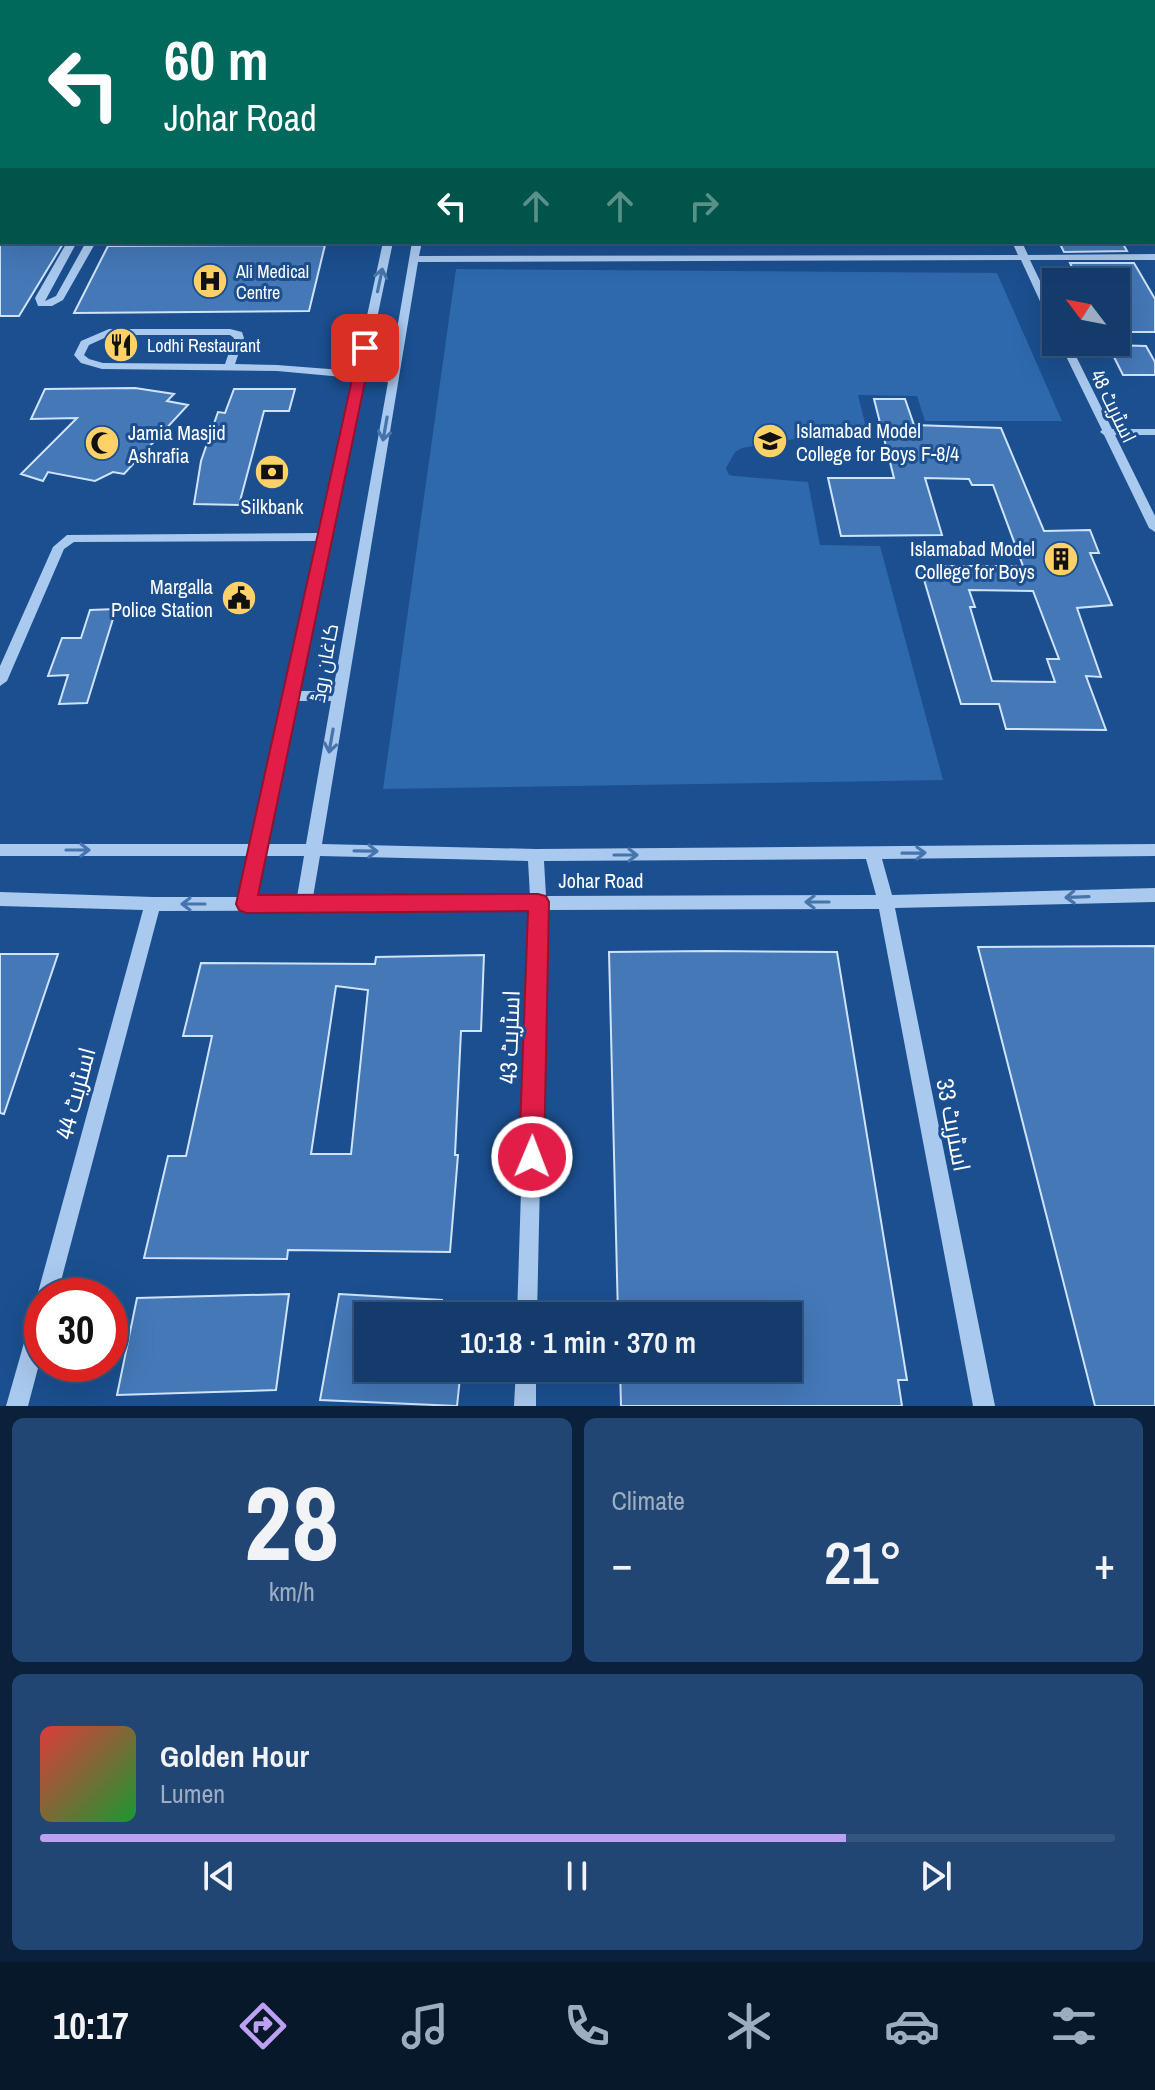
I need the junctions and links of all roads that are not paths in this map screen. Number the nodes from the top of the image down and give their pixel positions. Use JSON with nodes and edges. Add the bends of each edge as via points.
{"nodes":[{"id":1,"x":71,"y":244,"type":"edge"},
{"id":2,"x":90,"y":244,"type":"edge"},
{"id":3,"x":388,"y":244,"type":"edge"},
{"id":4,"x":417,"y":244,"type":"edge"},
{"id":5,"x":1018,"y":244,"type":"edge"},
{"id":6,"x":1024,"y":257,"type":"junction"},
{"id":7,"x":1155,"y":257,"type":"edge"},
{"id":8,"x":414,"y":259,"type":"junction"},
{"id":9,"x":1042,"y":295,"type":"edge"},
{"id":10,"x":1071,"y":356,"type":"edge"},
{"id":11,"x":229,"y":367,"type":"junction"},
{"id":12,"x":359,"y":377,"type":"junction"},
{"id":13,"x":393,"y":379,"type":"junction"},
{"id":14,"x":1106,"y":432,"type":"junction"},
{"id":15,"x":1155,"y":432,"type":"edge"},
{"id":16,"x":1155,"y":528,"type":"edge"},
{"id":17,"x":325,"y":537,"type":"junction"},
{"id":18,"x":0,"y":681,"type":"edge"},
{"id":19,"x":292,"y":696,"type":"junction"},
{"id":20,"x":339,"y":696,"type":"junction"},
{"id":21,"x":0,"y":850,"type":"edge"},
{"id":22,"x":259,"y":850,"type":"junction"},
{"id":23,"x":312,"y":850,"type":"junction"},
{"id":24,"x":1155,"y":850,"type":"edge"},
{"id":25,"x":873,"y":854,"type":"junction"},
{"id":26,"x":536,"y":855,"type":"junction"},
{"id":27,"x":1155,"y":895,"type":"edge"},
{"id":28,"x":0,"y":899,"type":"edge"},
{"id":29,"x":304,"y":902,"type":"junction"},
{"id":30,"x":538,"y":902,"type":"junction"},
{"id":31,"x":886,"y":902,"type":"junction"},
{"id":32,"x":153,"y":904,"type":"junction"},
{"id":33,"x":246,"y":904,"type":"junction"},
{"id":34,"x":52,"y":1278,"type":"edge"},
{"id":35,"x":527,"y":1302,"type":"edge"},
{"id":36,"x":24,"y":1381,"type":"edge"},
{"id":37,"x":526,"y":1382,"type":"edge"},
{"id":38,"x":17,"y":1406,"type":"edge"},
{"id":39,"x":525,"y":1406,"type":"edge"},
{"id":40,"x":984,"y":1406,"type":"edge"}],
"edges":[{"from":1,"to":2,"type":"street","via":[[41,304],[60,298]]},
{"from":12,"to":3,"type":"street","name":"کاغان روڈ","one_way":true},
{"from":4,"to":8,"type":"street","name":"کاغان روڈ"},
{"from":5,"to":6,"type":"street"},
{"from":6,"to":7,"type":"street"},
{"from":6,"to":8,"type":"street"},
{"from":6,"to":9,"type":"street"},
{"from":8,"to":13,"type":"street","name":"کاغان روڈ"},
{"from":10,"to":14,"type":"street","name":"اسٹریٹ 48"},
{"from":11,"to":11,"type":"street","via":[[102,366],[79,355],[85,343],[109,332],[230,332],[239,338]]},
{"from":11,"to":12,"type":"street"},
{"from":12,"to":13,"type":"street"},
{"from":12,"to":17,"type":"street","name":"کاغان روڈ"},
{"from":13,"to":20,"type":"street","name":"کاغان روڈ","one_way":true},
{"from":14,"to":15,"type":"street"},
{"from":14,"to":16,"type":"street","name":"اسٹریٹ 48"},
{"from":17,"to":18,"type":"street","via":[[71,538],[59,547]]},
{"from":17,"to":19,"type":"street","name":"کاغان روڈ"},
{"from":19,"to":20,"type":"street"},
{"from":19,"to":22,"type":"street","name":"کاغان روڈ"},
{"from":20,"to":23,"type":"street","name":"کاغان روڈ","one_way":true},
{"from":21,"to":22,"type":"street","name":"Johar Road","one_way":true},
{"from":22,"to":23,"type":"street","name":"Johar Road"},
{"from":22,"to":33,"type":"street","name":"کاغان روڈ"},
{"from":23,"to":26,"type":"street","name":"Johar Road","one_way":true},
{"from":23,"to":29,"type":"street","name":"کاغان روڈ"},
{"from":25,"to":24,"type":"street","name":"Johar Road","one_way":true},
{"from":26,"to":25,"type":"street","name":"Johar Road","one_way":true},
{"from":25,"to":31,"type":"street","name":"اسٹریٹ 33"},
{"from":26,"to":30,"type":"street","name":"اسٹریٹ 43"},
{"from":27,"to":31,"type":"street","name":"Johar Road","one_way":true},
{"from":28,"to":32,"type":"street","name":"Johar Road"},
{"from":29,"to":30,"type":"street","name":"Johar Road"},
{"from":29,"to":33,"type":"street","name":"Johar Road"},
{"from":31,"to":30,"type":"street","name":"Johar Road","one_way":true},
{"from":30,"to":35,"type":"street","name":"اسٹریٹ 43"},
{"from":31,"to":40,"type":"street","name":"اسٹریٹ 33"},
{"from":33,"to":32,"type":"street","name":"Johar Road","one_way":true},
{"from":32,"to":34,"type":"street","name":"اسٹریٹ 44"},
{"from":36,"to":38,"type":"street"},
{"from":37,"to":39,"type":"street"}]}
